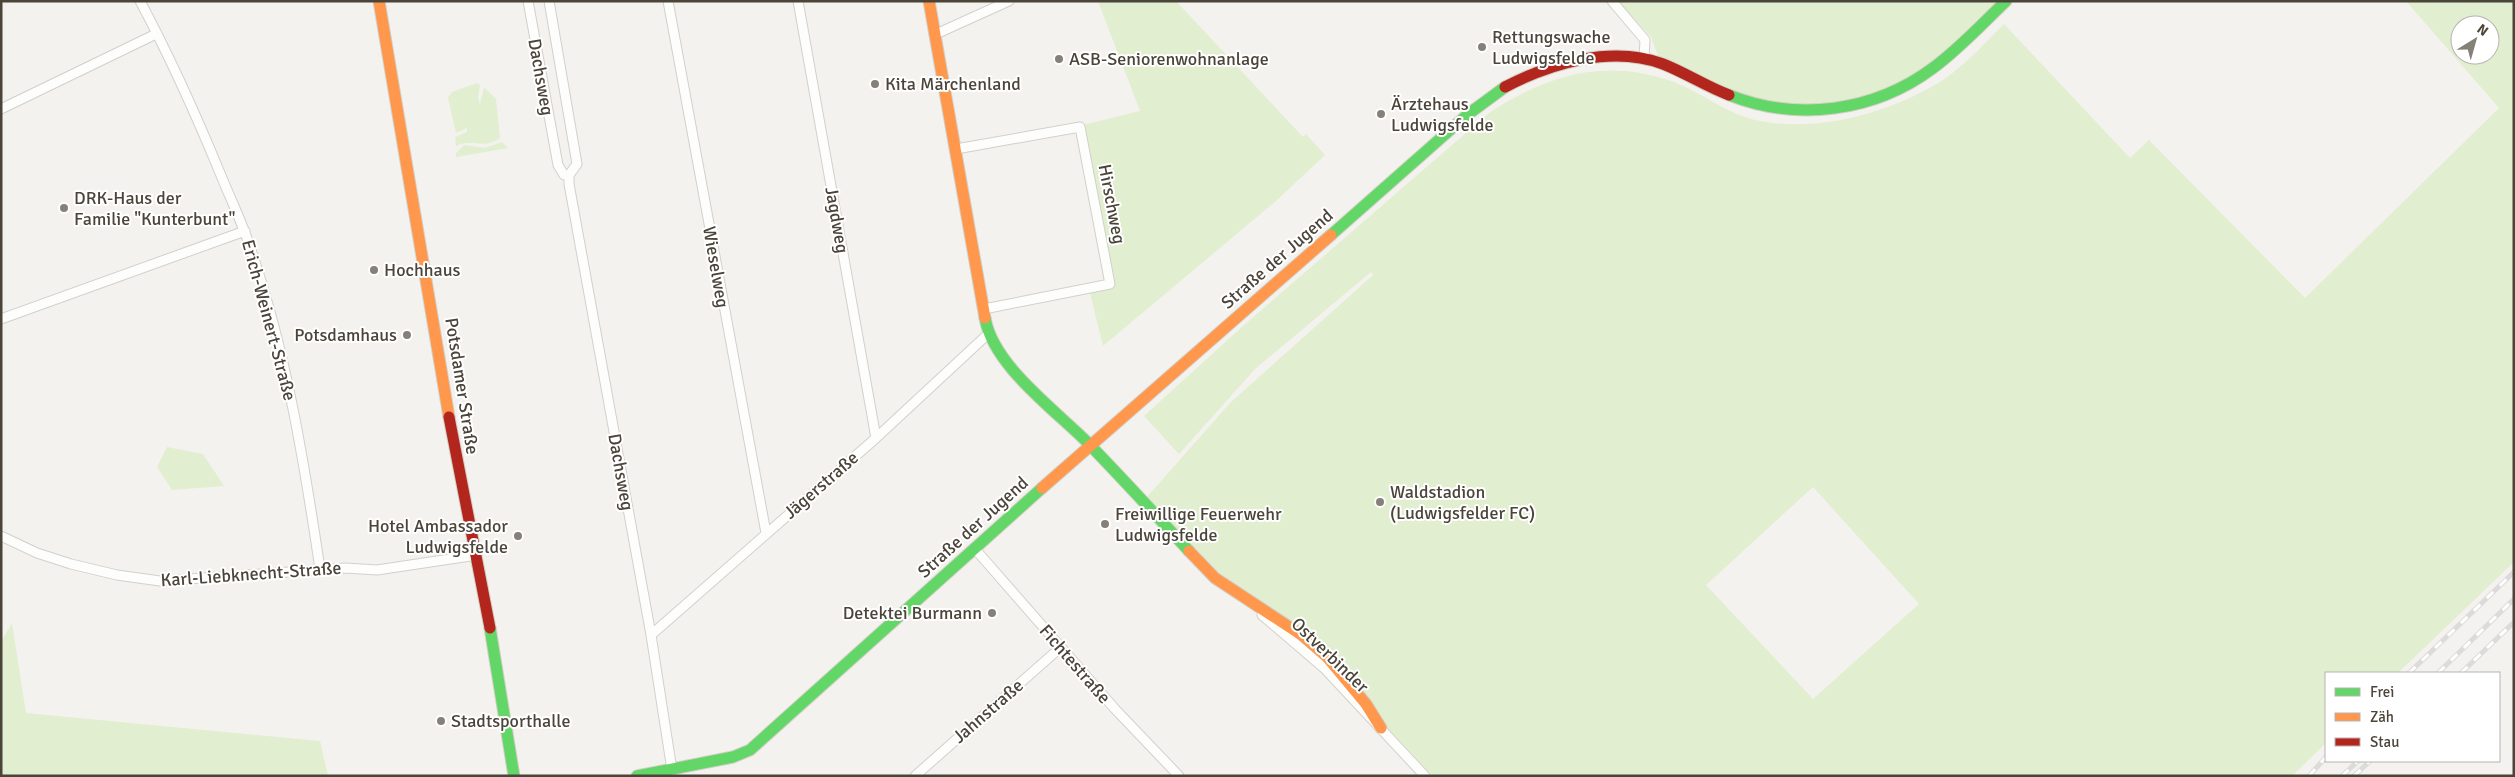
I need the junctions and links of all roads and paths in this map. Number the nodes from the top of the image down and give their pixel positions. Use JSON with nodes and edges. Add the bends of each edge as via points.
{"nodes":[{"id":1,"x":140,"y":1,"type":"edge"},
{"id":2,"x":379,"y":1,"type":"edge"},
{"id":3,"x":528,"y":1,"type":"edge"},
{"id":4,"x":549,"y":1,"type":"edge"},
{"id":5,"x":668,"y":1,"type":"edge"},
{"id":6,"x":798,"y":1,"type":"edge"},
{"id":7,"x":929,"y":1,"type":"edge"},
{"id":8,"x":1009,"y":1,"type":"edge"},
{"id":9,"x":1612,"y":1,"type":"edge"},
{"id":10,"x":2006,"y":1,"type":"edge"},
{"id":11,"x":156,"y":34,"type":"junction"},
{"id":12,"x":936,"y":34,"type":"junction"},
{"id":13,"x":1644,"y":58,"type":"junction"},
{"id":14,"x":1,"y":109,"type":"edge"},
{"id":15,"x":956,"y":149,"type":"junction"},
{"id":16,"x":569,"y":176,"type":"junction"},
{"id":17,"x":245,"y":231,"type":"junction"},
{"id":18,"x":984,"y":309,"type":"junction"},
{"id":19,"x":1,"y":319,"type":"edge"},
{"id":20,"x":988,"y":334,"type":"junction"},
{"id":21,"x":876,"y":438,"type":"junction"},
{"id":22,"x":1091,"y":447,"type":"junction"},
{"id":23,"x":766,"y":532,"type":"junction"},
{"id":24,"x":1,"y":536,"type":"edge"},
{"id":25,"x":975,"y":549,"type":"junction"},
{"id":26,"x":477,"y":555,"type":"junction"},
{"id":27,"x":320,"y":569,"type":"junction"},
{"id":28,"x":651,"y":635,"type":"junction"},
{"id":29,"x":1061,"y":647,"type":"junction"},
{"id":30,"x":1380,"y":728,"type":"joint"},
{"id":31,"x":672,"y":770,"type":"junction"},
{"id":32,"x":659,"y":774,"type":"edge"},
{"id":33,"x":514,"y":776,"type":"edge"},
{"id":34,"x":637,"y":776,"type":"edge"},
{"id":35,"x":915,"y":776,"type":"edge"},
{"id":36,"x":1179,"y":776,"type":"edge"},
{"id":37,"x":1426,"y":776,"type":"edge"}],
"edges":[{"from":1,"to":11,"type":"street","name":"Erich-Weinert-Straße"},
{"from":2,"to":26,"type":"street","name":"Potsdamer Straße","via":[[458,472]]},
{"from":3,"to":16,"type":"street","name":"Dachsweg","via":[[558,165],[564,175]]},
{"from":4,"to":16,"type":"street","name":"Dachsweg","via":[[577,164]]},
{"from":5,"to":23,"type":"street","name":"Wieselweg"},
{"from":6,"to":21,"type":"street","name":"Jagdweg"},
{"from":7,"to":12,"type":"street"},
{"from":8,"to":12,"type":"street"},
{"from":9,"to":13,"type":"street","via":[[1645,40]]},
{"from":10,"to":13,"type":"street","name":"Straße der Jugend","via":[[1923,75],[1889,94],[1830,109],[1781,109],[1752,103],[1728,96],[1659,62]]},
{"from":11,"to":14,"type":"street"},
{"from":11,"to":17,"type":"street","name":"Erich-Weinert-Straße","via":[[188,98]]},
{"from":12,"to":15,"type":"street"},
{"from":13,"to":22,"type":"street","name":"Straße der Jugend","via":[[1615,57],[1570,62],[1518,80],[1492,96]]},
{"from":15,"to":18,"type":"street"},
{"from":15,"to":18,"type":"street","name":"Hirschweg","via":[[1080,127],[1110,284]]},
{"from":16,"to":28,"type":"street","name":"Dachsweg"},
{"from":17,"to":19,"type":"street"},
{"from":17,"to":27,"type":"street","name":"Erich-Weinert-Straße","via":[[285,372],[310,498]]},
{"from":18,"to":20,"type":"street"},
{"from":20,"to":21,"type":"street","name":"Jägerstraße"},
{"from":20,"to":22,"type":"street","via":[[1037,395]]},
{"from":21,"to":23,"type":"street","name":"Jägerstraße"},
{"from":22,"to":25,"type":"street","name":"Straße der Jugend"},
{"from":22,"to":30,"type":"street","name":"Ostverbinder","via":[[1215,578],[1303,636],[1326,656],[1366,704]]},
{"from":23,"to":28,"type":"street","name":"Jägerstraße"},
{"from":24,"to":27,"type":"street","name":"Karl-Liebknecht-Straße","via":[[71,564],[160,581]]},
{"from":25,"to":29,"type":"street","name":"Fichtestraße"},
{"from":25,"to":31,"type":"street","name":"Straße der Jugend","via":[[750,750],[733,757]]},
{"from":26,"to":27,"type":"street","name":"Karl-Liebknecht-Straße","via":[[377,570]]},
{"from":26,"to":33,"type":"street","name":"Potsdamer Straße"},
{"from":28,"to":31,"type":"street","name":"Dachsweg"},
{"from":29,"to":35,"type":"street","name":"Jahnstraße"},
{"from":29,"to":36,"type":"street","name":"Fichtestraße"},
{"from":30,"to":37,"type":"street","name":"Ostverbinder"},
{"from":31,"to":32,"type":"street","name":"Straße der Jugend"},
{"from":32,"to":34,"type":"street","name":"Straße der Jugend"}]}
